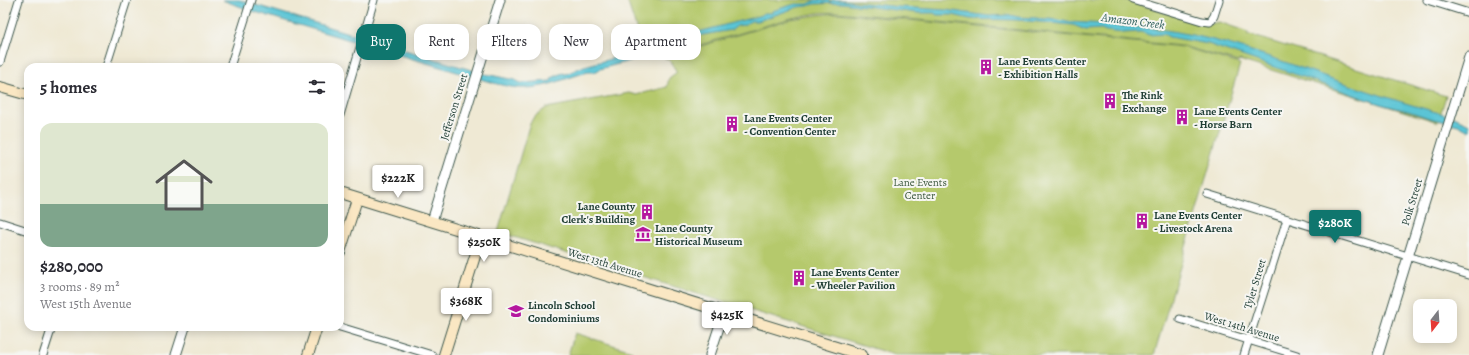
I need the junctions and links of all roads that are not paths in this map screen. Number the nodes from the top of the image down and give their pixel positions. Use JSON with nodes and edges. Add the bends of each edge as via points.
{"nodes":[{"id":1,"x":19,"y":0,"type":"edge"},
{"id":2,"x":127,"y":0,"type":"edge"},
{"id":3,"x":251,"y":0,"type":"edge"},
{"id":4,"x":374,"y":0,"type":"edge"},
{"id":5,"x":500,"y":0,"type":"edge"},
{"id":6,"x":1133,"y":0,"type":"edge"},
{"id":7,"x":1219,"y":0,"type":"edge"},
{"id":8,"x":1427,"y":0,"type":"edge"},
{"id":9,"x":1469,"y":13,"type":"edge"},
{"id":10,"x":1468,"y":61,"type":"edge"},
{"id":11,"x":0,"y":62,"type":"edge"},
{"id":12,"x":107,"y":63,"type":"edge"},
{"id":13,"x":231,"y":63,"type":"edge"},
{"id":14,"x":0,"y":87,"type":"edge"},
{"id":15,"x":24,"y":94,"type":"edge"},
{"id":16,"x":344,"y":102,"type":"edge"},
{"id":17,"x":344,"y":194,"type":"edge"},
{"id":18,"x":1207,"y":194,"type":"dead end"},
{"id":19,"x":357,"y":199,"type":"junction"},
{"id":20,"x":1287,"y":219,"type":"junction"},
{"id":21,"x":432,"y":221,"type":"junction"},
{"id":22,"x":0,"y":222,"type":"edge"},
{"id":23,"x":24,"y":230,"type":"edge"},
{"id":24,"x":481,"y":237,"type":"junction"},
{"id":25,"x":344,"y":240,"type":"edge"},
{"id":26,"x":1408,"y":256,"type":"junction"},
{"id":27,"x":1469,"y":275,"type":"edge"},
{"id":28,"x":724,"y":312,"type":"junction"},
{"id":29,"x":1180,"y":319,"type":"dead end"},
{"id":30,"x":344,"y":328,"type":"edge"},
{"id":31,"x":51,"y":331,"type":"edge"},
{"id":32,"x":184,"y":331,"type":"edge"},
{"id":33,"x":316,"y":331,"type":"edge"},
{"id":34,"x":1249,"y":340,"type":"junction"},
{"id":35,"x":844,"y":352,"type":"edge"},
{"id":36,"x":44,"y":355,"type":"edge"},
{"id":37,"x":176,"y":355,"type":"edge"},
{"id":38,"x":308,"y":355,"type":"edge"},
{"id":39,"x":432,"y":355,"type":"edge"},
{"id":40,"x":444,"y":355,"type":"edge"},
{"id":41,"x":710,"y":355,"type":"edge"},
{"id":42,"x":862,"y":355,"type":"edge"},
{"id":43,"x":1244,"y":355,"type":"edge"},
{"id":44,"x":1297,"y":355,"type":"edge"},
{"id":45,"x":1378,"y":355,"type":"edge"}],
"edges":[{"from":1,"to":11,"type":"street"},
{"from":2,"to":12,"type":"street"},
{"from":3,"to":13,"type":"street"},
{"from":4,"to":16,"type":"street"},
{"from":5,"to":21,"type":"street","name":"Jefferson Street"},
{"from":6,"to":7,"type":"street","via":[[1202,22],[1210,22]]},
{"from":8,"to":9,"type":"street"},
{"from":10,"to":26,"type":"street","name":"Polk Street"},
{"from":14,"to":15,"type":"main road"},
{"from":17,"to":19,"type":"main road","name":"West 13th Avenue"},
{"from":18,"to":20,"type":"street"},
{"from":19,"to":21,"type":"main road","name":"West 13th Avenue"},
{"from":19,"to":25,"type":"main road"},
{"from":20,"to":26,"type":"street"},
{"from":20,"to":34,"type":"street","name":"Tyler Street"},
{"from":21,"to":24,"type":"main road","name":"West 13th Avenue"},
{"from":22,"to":23,"type":"street"},
{"from":24,"to":28,"type":"main road","name":"West 13th Avenue"},
{"from":24,"to":40,"type":"main road"},
{"from":26,"to":27,"type":"street"},
{"from":26,"to":45,"type":"street","name":"Polk Street"},
{"from":28,"to":35,"type":"main road","name":"West 13th Avenue"},
{"from":28,"to":41,"type":"street"},
{"from":29,"to":34,"type":"street","name":"West 14th Avenue"},
{"from":30,"to":39,"type":"street"},
{"from":31,"to":36,"type":"street"},
{"from":32,"to":37,"type":"street"},
{"from":33,"to":38,"type":"main road"},
{"from":34,"to":43,"type":"street","name":"Tyler Street"},
{"from":34,"to":44,"type":"street","name":"West 14th Avenue"},
{"from":35,"to":42,"type":"main road","name":"West 13th Avenue"}]}
